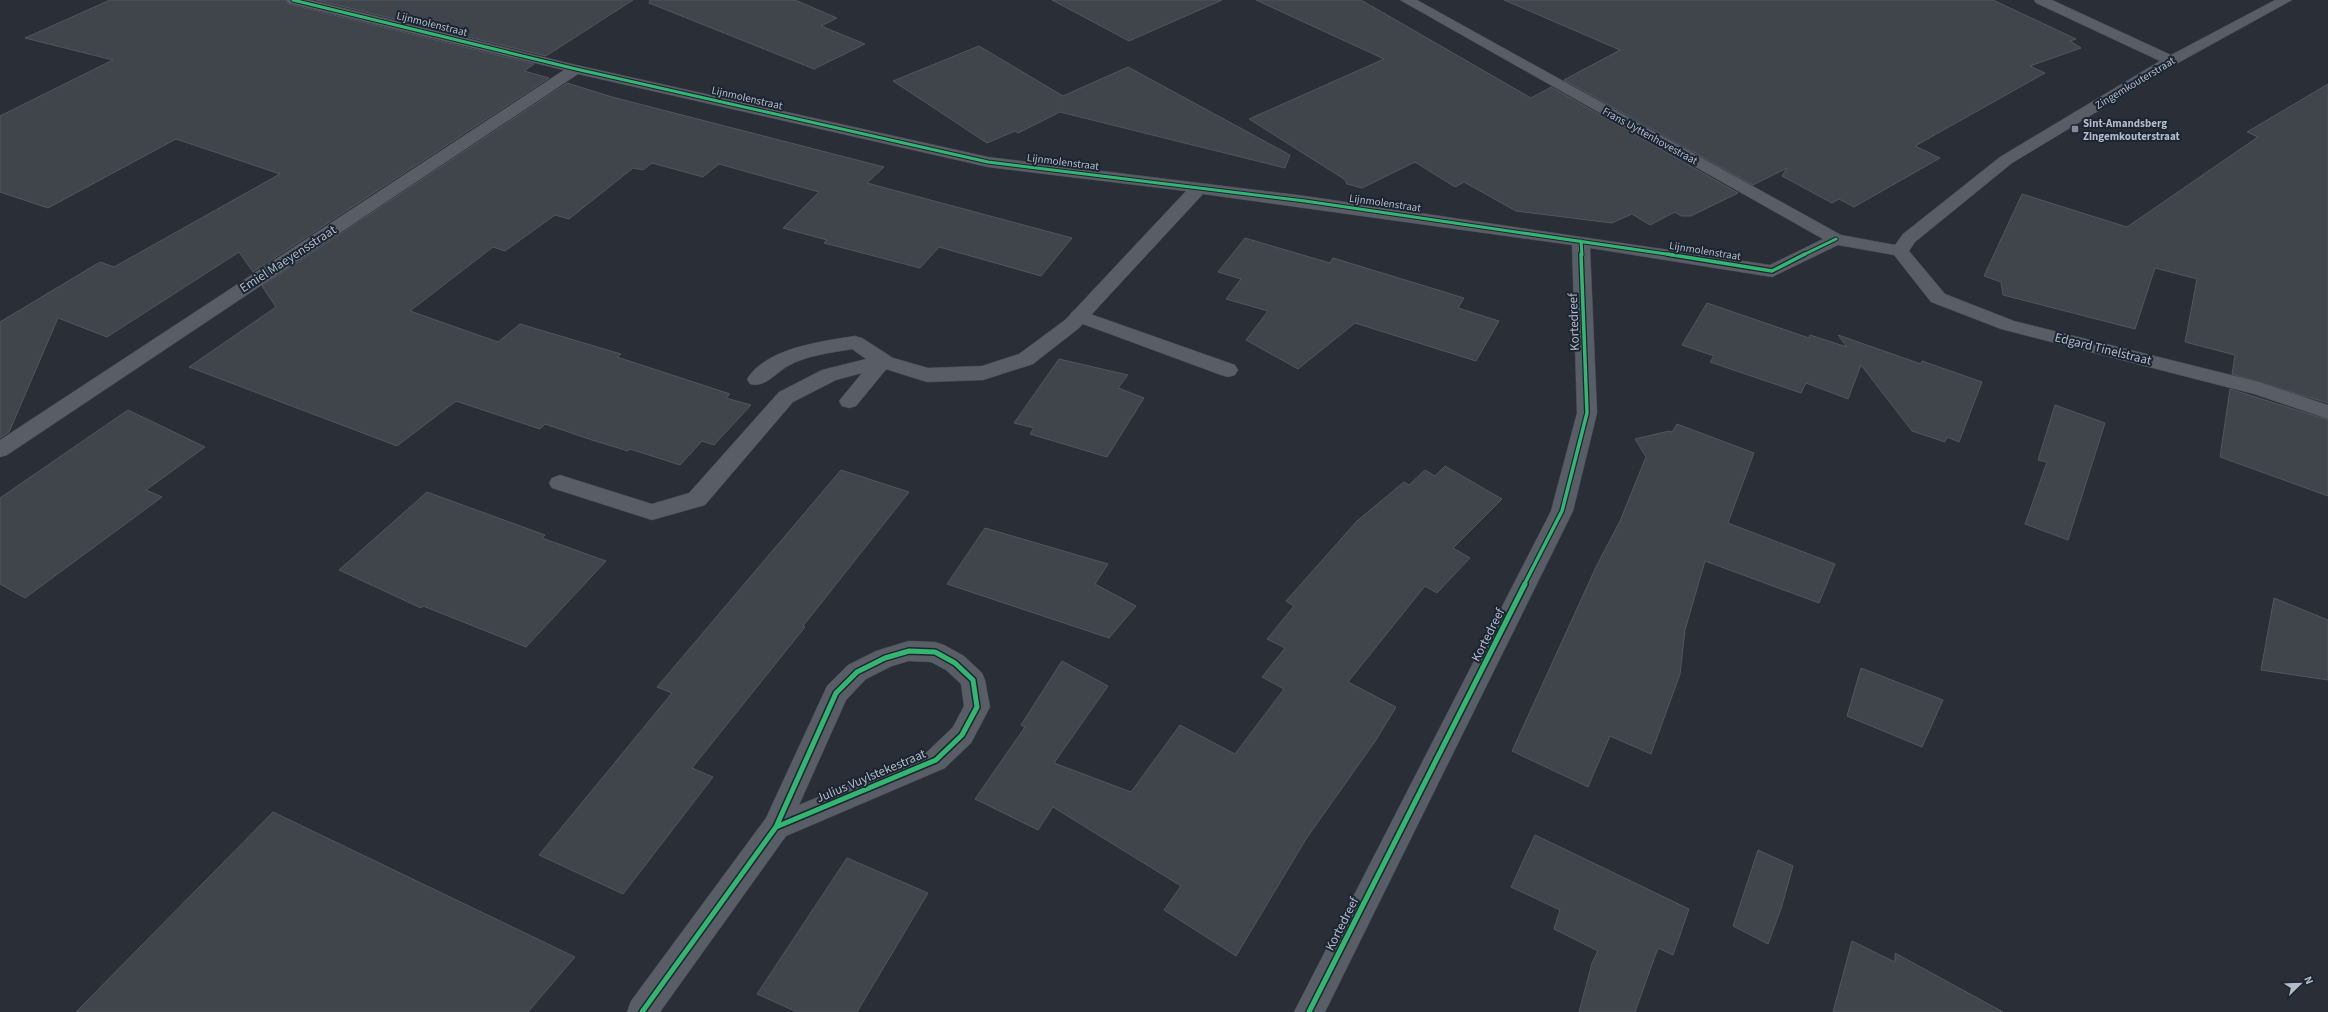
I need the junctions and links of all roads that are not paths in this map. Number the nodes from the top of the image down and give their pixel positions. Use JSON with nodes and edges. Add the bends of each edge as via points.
{"nodes":[{"id":1,"x":293,"y":0,"type":"edge"},
{"id":2,"x":1407,"y":0,"type":"edge"},
{"id":3,"x":2041,"y":0,"type":"edge"},
{"id":4,"x":2285,"y":0,"type":"edge"},
{"id":5,"x":2170,"y":61,"type":"junction"},
{"id":6,"x":576,"y":69,"type":"junction"},
{"id":7,"x":1199,"y":188,"type":"junction"},
{"id":8,"x":1836,"y":239,"type":"junction"},
{"id":9,"x":1581,"y":241,"type":"junction"},
{"id":10,"x":1900,"y":251,"type":"junction"},
{"id":11,"x":1078,"y":316,"type":"junction"},
{"id":12,"x":883,"y":361,"type":"junction"},
{"id":13,"x":1228,"y":370,"type":"dead end"},
{"id":14,"x":757,"y":379,"type":"dead end"},
{"id":15,"x":849,"y":401,"type":"dead end"},
{"id":16,"x":2328,"y":412,"type":"edge"},
{"id":17,"x":0,"y":450,"type":"edge"},
{"id":18,"x":560,"y":483,"type":"dead end"},
{"id":19,"x":776,"y":827,"type":"junction"},
{"id":20,"x":642,"y":1012,"type":"edge"},
{"id":21,"x":1309,"y":1012,"type":"edge"}],
"edges":[{"from":1,"to":6,"type":"street","name":"Lijnmolenstraat"},
{"from":2,"to":8,"type":"street","name":"Frans Uyttenhovestraat"},
{"from":3,"to":5,"type":"street"},
{"from":4,"to":5,"type":"street","name":"Zingemkouterstraat"},
{"from":5,"to":10,"type":"street","name":"Zingemkouterstraat","via":[[2006,160],[1909,238]]},
{"from":6,"to":7,"type":"street","name":"Lijnmolenstraat","via":[[988,162]]},
{"from":6,"to":17,"type":"street","name":"Emiel Maeyensstraat"},
{"from":7,"to":9,"type":"street","name":"Lijnmolenstraat"},
{"from":7,"to":11,"type":"street"},
{"from":8,"to":9,"type":"street","name":"Lijnmolenstraat","via":[[1772,271]]},
{"from":8,"to":10,"type":"street","name":"Frans Uyttenhovestraat"},
{"from":9,"to":21,"type":"street","name":"Kortedreef","via":[[1586,413],[1562,511]]},
{"from":10,"to":16,"type":"street","name":"Edgard Tinelstraat","via":[[1938,298],[2001,322],[2258,390]]},
{"from":11,"to":12,"type":"street","via":[[1026,359],[983,373],[927,375]]},
{"from":11,"to":13,"type":"street"},
{"from":12,"to":14,"type":"street","via":[[855,342],[815,349],[781,361]]},
{"from":12,"to":15,"type":"street"},
{"from":12,"to":18,"type":"street","via":[[829,376],[786,397],[697,499],[652,512]]},
{"from":19,"to":19,"type":"street","name":"Julius Vuylstekestraat","via":[[936,760],[962,735],[977,707],[973,680],[955,663],[935,652],[909,651],[885,658],[858,672],[836,693]]},
{"from":19,"to":20,"type":"street","name":"Julius Vuylstekestraat"}]}
